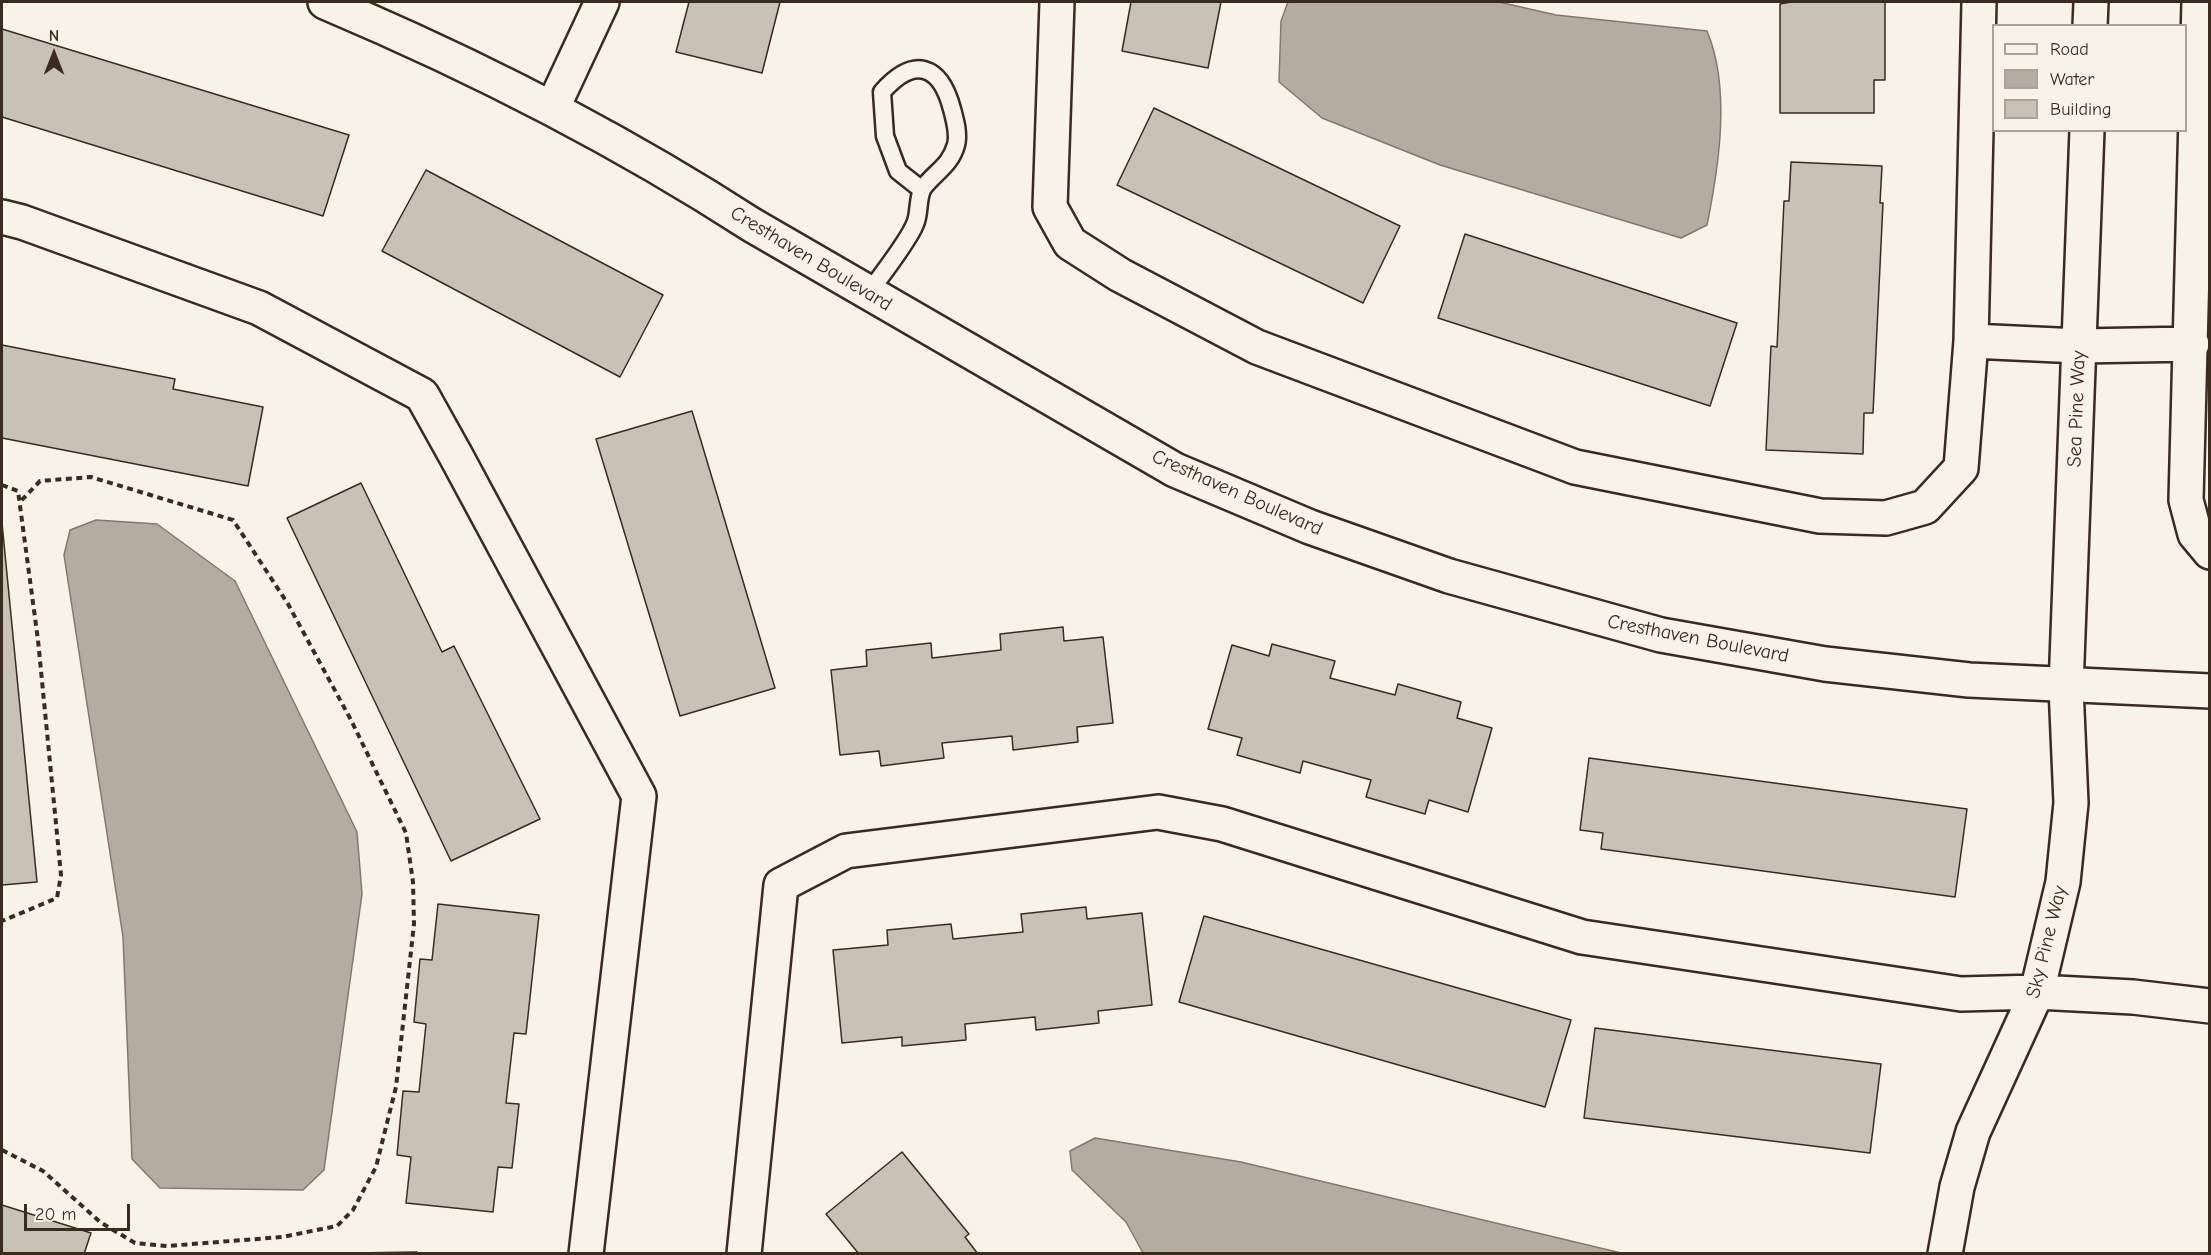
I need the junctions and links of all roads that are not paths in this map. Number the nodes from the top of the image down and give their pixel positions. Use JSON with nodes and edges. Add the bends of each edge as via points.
{"nodes":[{"id":1,"x":325,"y":2,"type":"edge"},
{"id":2,"x":602,"y":2,"type":"edge"},
{"id":3,"x":1057,"y":2,"type":"edge"},
{"id":4,"x":1978,"y":2,"type":"edge"},
{"id":5,"x":2091,"y":2,"type":"edge"},
{"id":6,"x":2199,"y":2,"type":"edge"},
{"id":7,"x":2090,"y":24,"type":"edge"},
{"id":8,"x":553,"y":107,"type":"junction"},
{"id":9,"x":2087,"y":132,"type":"edge"},
{"id":10,"x":922,"y":190,"type":"junction"},
{"id":11,"x":2,"y":218,"type":"edge"},
{"id":12,"x":869,"y":293,"type":"junction"},
{"id":13,"x":1971,"y":341,"type":"junction"},
{"id":14,"x":2192,"y":344,"type":"junction"},
{"id":15,"x":2079,"y":346,"type":"junction"},
{"id":16,"x":2210,"y":552,"type":"edge"},
{"id":17,"x":2066,"y":687,"type":"junction"},
{"id":18,"x":2210,"y":691,"type":"edge"},
{"id":19,"x":2037,"y":992,"type":"junction"},
{"id":20,"x":2210,"y":1006,"type":"edge"},
{"id":21,"x":586,"y":1254,"type":"edge"},
{"id":22,"x":744,"y":1254,"type":"edge"},
{"id":23,"x":1945,"y":1254,"type":"edge"}],
"edges":[{"from":1,"to":8,"type":"street","name":"Cresthaven Boulevard","via":[[449,55]]},
{"from":2,"to":8,"type":"street"},
{"from":3,"to":13,"type":"street","via":[[1050,207],[1070,243],[1120,275],[1257,347],[1575,467],[1820,516],[1886,518],[1925,507],[1961,468]]},
{"from":4,"to":13,"type":"street"},
{"from":5,"to":7,"type":"street"},
{"from":6,"to":14,"type":"street"},
{"from":8,"to":12,"type":"street","name":"Cresthaven Boulevard"},
{"from":9,"to":15,"type":"street","name":"Sea Pine Way"},
{"from":10,"to":10,"type":"lane","via":[[948,165],[957,144],[956,122],[946,87],[936,75],[920,69],[897,76],[882,92],[885,136],[898,171]]},
{"from":10,"to":12,"type":"lane","via":[[915,224]]},
{"from":11,"to":21,"type":"street","via":[[259,308],[422,395],[639,796]]},
{"from":12,"to":17,"type":"street","name":"Cresthaven Boulevard","via":[[1175,470],[1310,527],[1449,576],[1673,637],[1825,664]]},
{"from":13,"to":15,"type":"street"},
{"from":14,"to":15,"type":"street"},
{"from":14,"to":16,"type":"street","via":[[2186,500],[2194,534]]},
{"from":15,"to":17,"type":"street","name":"Sea Pine Way"},
{"from":17,"to":18,"type":"street","name":"Cresthaven Boulevard"},
{"from":17,"to":19,"type":"street","name":"Sky Pine Way","via":[[2071,803],[2063,882]]},
{"from":19,"to":20,"type":"street"},
{"from":19,"to":22,"type":"street","via":[[1961,994],[1582,937],[1222,824],[1158,812],[846,851],[781,885]]},
{"from":19,"to":23,"type":"street","name":"Sky Pine Way","via":[[1973,1132],[1957,1187]]}]}
